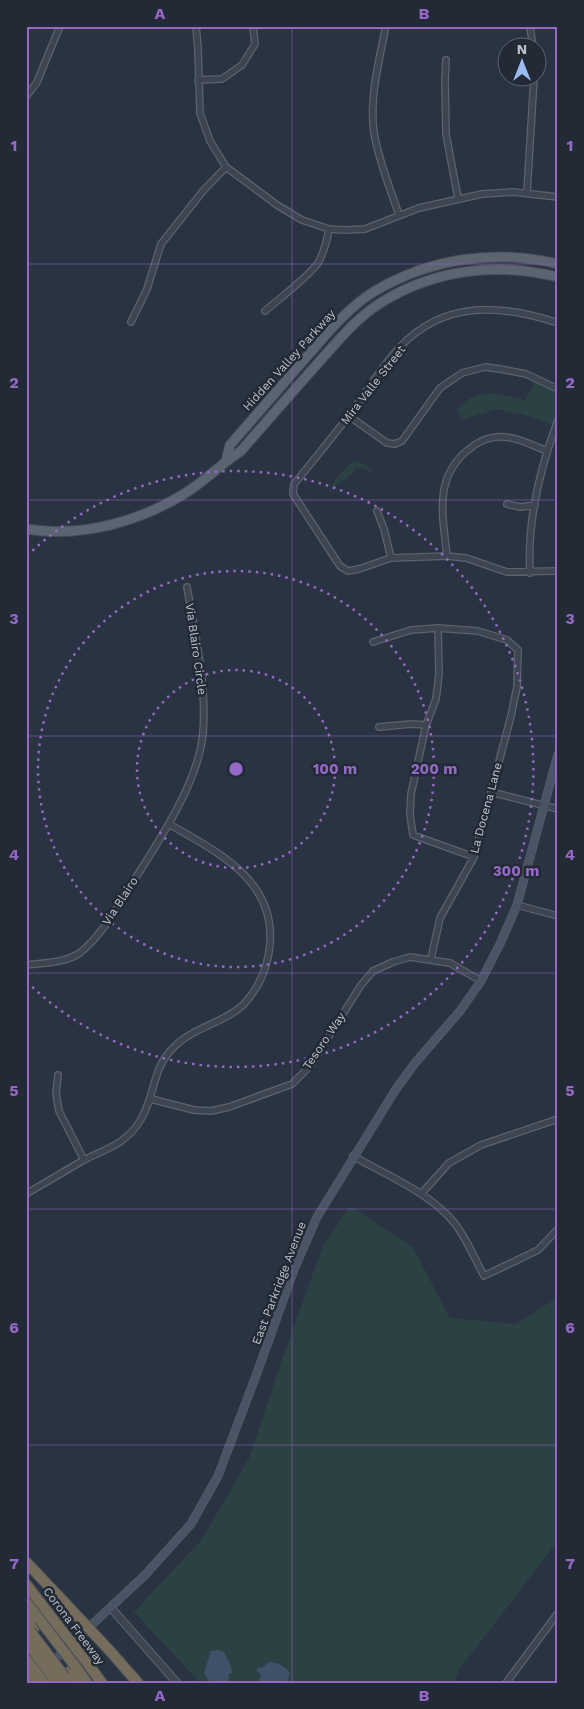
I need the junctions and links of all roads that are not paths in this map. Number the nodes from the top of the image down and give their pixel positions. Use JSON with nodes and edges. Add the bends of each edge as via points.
{"nodes":[{"id":1,"x":60,"y":26,"type":"edge"},
{"id":2,"x":196,"y":26,"type":"edge"},
{"id":3,"x":253,"y":26,"type":"edge"},
{"id":4,"x":386,"y":26,"type":"edge"},
{"id":5,"x":446,"y":60,"type":"dead end"},
{"id":6,"x":198,"y":80,"type":"junction"},
{"id":7,"x":533,"y":88,"type":"edge"},
{"id":8,"x":26,"y":97,"type":"edge"},
{"id":9,"x":226,"y":167,"type":"junction"},
{"id":10,"x":527,"y":192,"type":"junction"},
{"id":11,"x":558,"y":196,"type":"edge"},
{"id":12,"x":458,"y":198,"type":"junction"},
{"id":13,"x":399,"y":215,"type":"junction"},
{"id":14,"x":329,"y":229,"type":"junction"},
{"id":15,"x":558,"y":264,"type":"edge"},
{"id":16,"x":558,"y":277,"type":"edge"},
{"id":17,"x":265,"y":311,"type":"dead end"},
{"id":18,"x":131,"y":322,"type":"dead end"},
{"id":19,"x":558,"y":323,"type":"edge"},
{"id":20,"x":558,"y":389,"type":"edge"},
{"id":21,"x":349,"y":416,"type":"junction"},
{"id":22,"x":558,"y":420,"type":"edge"},
{"id":23,"x":547,"y":451,"type":"junction"},
{"id":24,"x":226,"y":460,"type":"junction"},
{"id":25,"x":506,"y":504,"type":"dead end"},
{"id":26,"x":535,"y":505,"type":"junction"},
{"id":27,"x":378,"y":511,"type":"dead end"},
{"id":28,"x":26,"y":529,"type":"edge"},
{"id":29,"x":447,"y":556,"type":"junction"},
{"id":30,"x":391,"y":558,"type":"junction"},
{"id":31,"x":558,"y":571,"type":"edge"},
{"id":32,"x":530,"y":573,"type":"junction"},
{"id":33,"x":187,"y":587,"type":"dead end"},
{"id":34,"x":438,"y":628,"type":"junction"},
{"id":35,"x":373,"y":642,"type":"dead end"},
{"id":36,"x":426,"y":725,"type":"junction"},
{"id":37,"x":379,"y":727,"type":"dead end"},
{"id":38,"x":558,"y":754,"type":"edge"},
{"id":39,"x":491,"y":792,"type":"junction"},
{"id":40,"x":544,"y":806,"type":"junction"},
{"id":41,"x":558,"y":810,"type":"edge"},
{"id":42,"x":170,"y":824,"type":"junction"},
{"id":43,"x":474,"y":857,"type":"junction"},
{"id":44,"x":517,"y":905,"type":"junction"},
{"id":45,"x":558,"y":916,"type":"edge"},
{"id":46,"x":432,"y":959,"type":"junction"},
{"id":47,"x":26,"y":965,"type":"edge"},
{"id":48,"x":481,"y":981,"type":"junction"},
{"id":49,"x":58,"y":1075,"type":"dead end"},
{"id":50,"x":150,"y":1098,"type":"junction"},
{"id":51,"x":558,"y":1119,"type":"edge"},
{"id":52,"x":353,"y":1156,"type":"junction"},
{"id":53,"x":84,"y":1160,"type":"junction"},
{"id":54,"x":26,"y":1194,"type":"edge"},
{"id":55,"x":422,"y":1194,"type":"junction"},
{"id":56,"x":558,"y":1230,"type":"edge"},
{"id":57,"x":26,"y":1562,"type":"edge"},
{"id":58,"x":26,"y":1584,"type":"edge"},
{"id":59,"x":26,"y":1602,"type":"edge"},
{"id":60,"x":111,"y":1608,"type":"junction"},
{"id":61,"x":558,"y":1613,"type":"edge"},
{"id":62,"x":26,"y":1616,"type":"edge"},
{"id":63,"x":32,"y":1626,"type":"edge"},
{"id":64,"x":26,"y":1641,"type":"edge"},
{"id":65,"x":26,"y":1659,"type":"edge"},
{"id":66,"x":26,"y":1675,"type":"edge"},
{"id":67,"x":67,"y":1676,"type":"edge"},
{"id":68,"x":31,"y":1683,"type":"edge"},
{"id":69,"x":44,"y":1683,"type":"edge"},
{"id":70,"x":78,"y":1683,"type":"edge"},
{"id":71,"x":87,"y":1683,"type":"edge"},
{"id":72,"x":102,"y":1683,"type":"edge"},
{"id":73,"x":138,"y":1683,"type":"edge"},
{"id":74,"x":177,"y":1683,"type":"edge"},
{"id":75,"x":506,"y":1683,"type":"edge"}],
"edges":[{"from":1,"to":8,"type":"street","via":[[37,82]]},
{"from":2,"to":6,"type":"street"},
{"from":3,"to":6,"type":"street","via":[[255,44],[242,65],[222,79]]},
{"from":4,"to":13,"type":"street","via":[[374,89],[374,132]]},
{"from":5,"to":12,"type":"street","via":[[446,134]]},
{"from":6,"to":9,"type":"street","via":[[200,113],[210,141]]},
{"from":7,"to":10,"type":"street"},
{"from":9,"to":14,"type":"street","via":[[302,220]]},
{"from":9,"to":18,"type":"street","via":[[161,244],[147,289]]},
{"from":10,"to":11,"type":"street"},
{"from":10,"to":12,"type":"street"},
{"from":12,"to":13,"type":"street"},
{"from":13,"to":14,"type":"street","via":[[365,229]]},
{"from":14,"to":17,"type":"street","via":[[317,264]]},
{"from":15,"to":24,"type":"main road","name":"Hidden Valley Parkway","via":[[501,256],[471,257],[406,275],[375,291],[333,328],[303,361],[230,445]]},
{"from":16,"to":24,"type":"main road","name":"Hidden Valley Parkway","via":[[534,271],[472,269],[411,287],[381,302],[342,336],[241,451]]},
{"from":19,"to":21,"type":"street","name":"Mira Valle Street","via":[[502,309],[448,314],[420,330],[399,348]]},
{"from":20,"to":21,"type":"street","via":[[526,374],[500,369],[485,367],[462,373],[440,388],[402,440],[395,444],[388,443]]},
{"from":21,"to":30,"type":"street","name":"Mira Valle Street","via":[[294,484],[293,494],[340,566],[348,571]]},
{"from":22,"to":23,"type":"street"},
{"from":23,"to":26,"type":"street"},
{"from":23,"to":29,"type":"street","via":[[510,438],[495,437],[478,442],[460,456],[444,486]]},
{"from":24,"to":28,"type":"main road","name":"Hidden Valley Parkway","via":[[186,493],[132,519],[78,531]]},
{"from":25,"to":26,"type":"street","via":[[520,507]]},
{"from":26,"to":32,"type":"street"},
{"from":27,"to":30,"type":"street"},
{"from":29,"to":30,"type":"street"},
{"from":29,"to":32,"type":"street","via":[[466,558],[508,572]]},
{"from":31,"to":32,"type":"street"},
{"from":33,"to":42,"type":"street","name":"Via Blairo Circle","via":[[201,675],[203,735],[195,769]]},
{"from":34,"to":35,"type":"street","via":[[411,630]]},
{"from":34,"to":36,"type":"street","via":[[436,699]]},
{"from":34,"to":39,"type":"street","name":"La Docena Lane","via":[[478,631],[507,640],[518,650],[517,687]]},
{"from":36,"to":37,"type":"street"},
{"from":36,"to":43,"type":"street","via":[[411,794],[413,835]]},
{"from":38,"to":40,"type":"main road","name":"East Parkridge Avenue"},
{"from":39,"to":40,"type":"street"},
{"from":39,"to":43,"type":"street","name":"La Docena Lane"},
{"from":40,"to":41,"type":"street"},
{"from":40,"to":44,"type":"main road","name":"East Parkridge Avenue"},
{"from":42,"to":47,"type":"street","name":"Via Blairo","via":[[107,923],[80,953],[55,962]]},
{"from":42,"to":50,"type":"street","via":[[235,866],[254,885],[267,910],[271,932],[264,974],[255,991],[230,1014],[196,1030],[174,1046],[154,1078]]},
{"from":43,"to":46,"type":"street","name":"La Docena Lane","via":[[440,918]]},
{"from":44,"to":45,"type":"street"},
{"from":44,"to":48,"type":"main road","name":"East Parkridge Avenue"},
{"from":46,"to":48,"type":"street","name":"Tesoro Way","via":[[450,963]]},
{"from":46,"to":50,"type":"street","name":"Tesoro Way","via":[[410,957],[373,972],[361,985],[311,1065],[292,1084],[211,1111],[194,1110]]},
{"from":48,"to":52,"type":"main road","name":"East Parkridge Avenue","via":[[410,1069]]},
{"from":49,"to":53,"type":"street","via":[[59,1111]]},
{"from":50,"to":53,"type":"street","via":[[140,1121],[128,1135],[114,1147]]},
{"from":51,"to":55,"type":"street","via":[[481,1145],[448,1163]]},
{"from":52,"to":55,"type":"street"},
{"from":52,"to":60,"type":"main road","name":"East Parkridge Avenue","via":[[317,1217],[295,1268],[218,1476],[190,1524]]},
{"from":53,"to":54,"type":"street"},
{"from":55,"to":56,"type":"street","via":[[456,1225],[484,1276],[538,1250]]},
{"from":57,"to":73,"type":"highway","bridge":true},
{"from":58,"to":72,"type":"highway","name":"Corona Freeway","bridge":true},
{"from":59,"to":63,"type":"highway"},
{"from":60,"to":68,"type":"main road","name":"East Parkridge Avenue"},
{"from":60,"to":74,"type":"street"},
{"from":61,"to":75,"type":"street"},
{"from":62,"to":63,"type":"highway"},
{"from":63,"to":67,"type":"highway","bridge":true},
{"from":63,"to":67,"type":"highway","bridge":true},
{"from":64,"to":67,"type":"highway","bridge":true},
{"from":65,"to":69,"type":"highway","bridge":true},
{"from":66,"to":68,"type":"highway","bridge":true},
{"from":67,"to":70,"type":"highway"},
{"from":67,"to":71,"type":"highway"}]}
